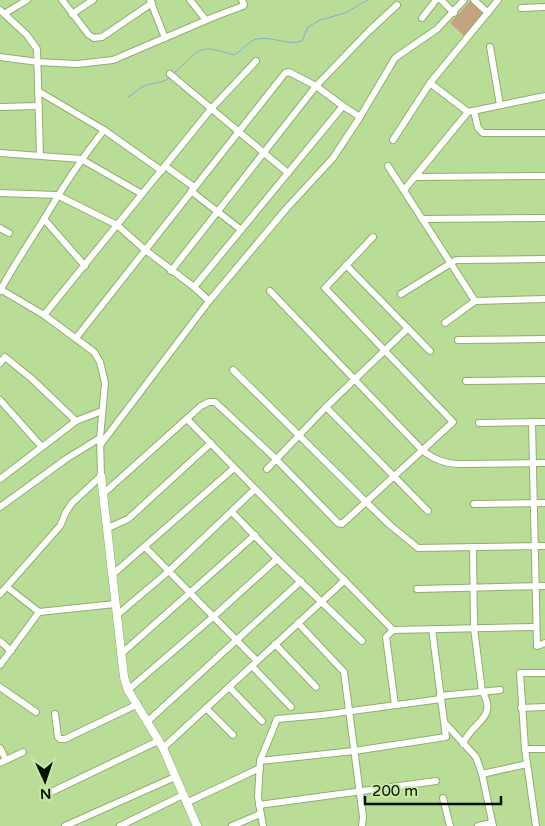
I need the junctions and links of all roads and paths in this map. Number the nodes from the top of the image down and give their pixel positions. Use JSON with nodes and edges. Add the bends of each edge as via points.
{"nodes":[{"id":1,"x":27,"y":0,"type":"edge"},
{"id":2,"x":62,"y":0,"type":"edge"},
{"id":3,"x":93,"y":0,"type":"edge"},
{"id":4,"x":190,"y":0,"type":"edge"},
{"id":5,"x":242,"y":0,"type":"edge"},
{"id":6,"x":436,"y":0,"type":"edge"},
{"id":7,"x":442,"y":0,"type":"edge"},
{"id":8,"x":464,"y":0,"type":"edge"},
{"id":9,"x":474,"y":0,"type":"edge"},
{"id":10,"x":498,"y":0,"type":"edge"},
{"id":11,"x":151,"y":2,"type":"edge"},
{"id":12,"x":397,"y":5,"type":"dead end"},
{"id":13,"x":545,"y":7,"type":"edge"},
{"id":14,"x":521,"y":8,"type":"dead end"},
{"id":15,"x":2,"y":12,"type":"edge"},
{"id":16,"x":488,"y":12,"type":"junction"},
{"id":17,"x":454,"y":13,"type":"junction"},
{"id":18,"x":72,"y":14,"type":"junction"},
{"id":19,"x":422,"y":18,"type":"dead end"},
{"id":20,"x":206,"y":20,"type":"junction"},
{"id":21,"x":165,"y":38,"type":"junction"},
{"id":22,"x":490,"y":48,"type":"dead end"},
{"id":23,"x":0,"y":57,"type":"edge"},
{"id":24,"x":256,"y":61,"type":"dead end"},
{"id":25,"x":38,"y":62,"type":"junction"},
{"id":26,"x":170,"y":74,"type":"dead end"},
{"id":27,"x":430,"y":83,"type":"junction"},
{"id":28,"x":316,"y":86,"type":"junction"},
{"id":29,"x":38,"y":91,"type":"junction"},
{"id":30,"x":545,"y":96,"type":"edge"},
{"id":31,"x":500,"y":105,"type":"junction"},
{"id":32,"x":39,"y":106,"type":"junction"},
{"id":33,"x":343,"y":106,"type":"junction"},
{"id":34,"x":0,"y":107,"type":"edge"},
{"id":35,"x":211,"y":109,"type":"junction"},
{"id":36,"x":471,"y":111,"type":"junction"},
{"id":37,"x":360,"y":117,"type":"junction"},
{"id":38,"x":104,"y":130,"type":"junction"},
{"id":39,"x":239,"y":132,"type":"junction"},
{"id":40,"x":545,"y":133,"type":"edge"},
{"id":41,"x":393,"y":140,"type":"dead end"},
{"id":42,"x":0,"y":153,"type":"edge"},
{"id":43,"x":264,"y":153,"type":"junction"},
{"id":44,"x":40,"y":155,"type":"junction"},
{"id":45,"x":81,"y":159,"type":"junction"},
{"id":46,"x":388,"y":166,"type":"dead end"},
{"id":47,"x":163,"y":168,"type":"junction"},
{"id":48,"x":288,"y":173,"type":"junction"},
{"id":49,"x":545,"y":176,"type":"edge"},
{"id":50,"x":414,"y":177,"type":"junction"},
{"id":51,"x":193,"y":189,"type":"junction"},
{"id":52,"x":404,"y":190,"type":"junction"},
{"id":53,"x":0,"y":193,"type":"edge"},
{"id":54,"x":142,"y":194,"type":"junction"},
{"id":55,"x":57,"y":195,"type":"junction"},
{"id":56,"x":218,"y":212,"type":"junction"},
{"id":57,"x":545,"y":218,"type":"edge"},
{"id":58,"x":44,"y":219,"type":"junction"},
{"id":59,"x":422,"y":219,"type":"junction"},
{"id":60,"x":117,"y":225,"type":"junction"},
{"id":61,"x":0,"y":228,"type":"edge"},
{"id":62,"x":240,"y":229,"type":"junction"},
{"id":63,"x":9,"y":233,"type":"dead end"},
{"id":64,"x":373,"y":237,"type":"dead end"},
{"id":65,"x":144,"y":250,"type":"junction"},
{"id":66,"x":545,"y":259,"type":"edge"},
{"id":67,"x":451,"y":263,"type":"junction"},
{"id":68,"x":346,"y":265,"type":"junction"},
{"id":69,"x":85,"y":266,"type":"junction"},
{"id":70,"x":171,"y":271,"type":"junction"},
{"id":71,"x":194,"y":287,"type":"junction"},
{"id":72,"x":0,"y":290,"type":"edge"},
{"id":73,"x":270,"y":292,"type":"dead end"},
{"id":74,"x":400,"y":294,"type":"dead end"},
{"id":75,"x":545,"y":299,"type":"edge"},
{"id":76,"x":209,"y":301,"type":"junction"},
{"id":77,"x":475,"y":301,"type":"junction"},
{"id":78,"x":44,"y":315,"type":"junction"},
{"id":79,"x":444,"y":323,"type":"dead end"},
{"id":80,"x":408,"y":328,"type":"junction"},
{"id":81,"x":76,"y":338,"type":"junction"},
{"id":82,"x":545,"y":339,"type":"edge"},
{"id":83,"x":458,"y":340,"type":"dead end"},
{"id":84,"x":385,"y":351,"type":"junction"},
{"id":85,"x":430,"y":351,"type":"dead end"},
{"id":86,"x":0,"y":363,"type":"edge"},
{"id":87,"x":233,"y":370,"type":"dead end"},
{"id":88,"x":356,"y":380,"type":"junction"},
{"id":89,"x":545,"y":380,"type":"edge"},
{"id":90,"x":466,"y":382,"type":"dead end"},
{"id":91,"x":2,"y":404,"type":"edge"},
{"id":92,"x":326,"y":407,"type":"junction"},
{"id":93,"x":102,"y":411,"type":"junction"},
{"id":94,"x":187,"y":419,"type":"junction"},
{"id":95,"x":76,"y":422,"type":"junction"},
{"id":96,"x":532,"y":422,"type":"junction"},
{"id":97,"x":545,"y":422,"type":"edge"},
{"id":98,"x":479,"y":423,"type":"dead end"},
{"id":99,"x":300,"y":435,"type":"junction"},
{"id":100,"x":100,"y":441,"type":"junction"},
{"id":101,"x":211,"y":444,"type":"junction"},
{"id":102,"x":41,"y":446,"type":"junction"},
{"id":103,"x":423,"y":451,"type":"junction"},
{"id":104,"x":275,"y":458,"type":"junction"},
{"id":105,"x":532,"y":463,"type":"junction"},
{"id":106,"x":545,"y":463,"type":"edge"},
{"id":107,"x":234,"y":468,"type":"junction"},
{"id":108,"x":267,"y":469,"type":"dead end"},
{"id":109,"x":101,"y":476,"type":"junction"},
{"id":110,"x":394,"y":477,"type":"junction"},
{"id":111,"x":0,"y":479,"type":"edge"},
{"id":112,"x":255,"y":489,"type":"junction"},
{"id":113,"x":104,"y":493,"type":"junction"},
{"id":114,"x":366,"y":502,"type":"junction"},
{"id":115,"x":533,"y":503,"type":"junction"},
{"id":116,"x":545,"y":503,"type":"edge"},
{"id":117,"x":474,"y":504,"type":"dead end"},
{"id":118,"x":0,"y":507,"type":"edge"},
{"id":119,"x":428,"y":511,"type":"dead end"},
{"id":120,"x":232,"y":512,"type":"junction"},
{"id":121,"x":108,"y":528,"type":"junction"},
{"id":122,"x":255,"y":535,"type":"junction"},
{"id":123,"x":534,"y":546,"type":"junction"},
{"id":124,"x":545,"y":546,"type":"edge"},
{"id":125,"x":146,"y":547,"type":"junction"},
{"id":126,"x":473,"y":547,"type":"junction"},
{"id":127,"x":277,"y":559,"type":"junction"},
{"id":128,"x":169,"y":571,"type":"junction"},
{"id":129,"x":112,"y":575,"type":"junction"},
{"id":130,"x":345,"y":580,"type":"junction"},
{"id":131,"x":301,"y":581,"type":"junction"},
{"id":132,"x":535,"y":586,"type":"junction"},
{"id":133,"x":545,"y":586,"type":"edge"},
{"id":134,"x":7,"y":587,"type":"junction"},
{"id":135,"x":474,"y":588,"type":"junction"},
{"id":136,"x":417,"y":589,"type":"dead end"},
{"id":137,"x":191,"y":593,"type":"junction"},
{"id":138,"x":0,"y":594,"type":"edge"},
{"id":139,"x":322,"y":601,"type":"junction"},
{"id":140,"x":115,"y":604,"type":"junction"},
{"id":141,"x":39,"y":612,"type":"junction"},
{"id":142,"x":117,"y":615,"type":"junction"},
{"id":143,"x":213,"y":617,"type":"junction"},
{"id":144,"x":298,"y":623,"type":"junction"},
{"id":145,"x":535,"y":627,"type":"junction"},
{"id":146,"x":474,"y":628,"type":"junction"},
{"id":147,"x":432,"y":629,"type":"junction"},
{"id":148,"x":394,"y":630,"type":"junction"},
{"id":149,"x":236,"y":640,"type":"junction"},
{"id":150,"x":0,"y":641,"type":"edge"},
{"id":151,"x":362,"y":641,"type":"dead end"},
{"id":152,"x":545,"y":643,"type":"edge"},
{"id":153,"x":275,"y":644,"type":"junction"},
{"id":154,"x":12,"y":651,"type":"junction"},
{"id":155,"x":121,"y":654,"type":"junction"},
{"id":156,"x":255,"y":663,"type":"junction"},
{"id":157,"x":0,"y":665,"type":"edge"},
{"id":158,"x":545,"y":673,"type":"edge"},
{"id":159,"x":229,"y":686,"type":"junction"},
{"id":160,"x":316,"y":686,"type":"dead end"},
{"id":161,"x":0,"y":687,"type":"edge"},
{"id":162,"x":128,"y":690,"type":"junction"},
{"id":163,"x":500,"y":690,"type":"dead end"},
{"id":164,"x":482,"y":691,"type":"junction"},
{"id":165,"x":441,"y":698,"type":"junction"},
{"id":166,"x":138,"y":704,"type":"junction"},
{"id":167,"x":395,"y":705,"type":"junction"},
{"id":168,"x":291,"y":707,"type":"dead end"},
{"id":169,"x":545,"y":707,"type":"edge"},
{"id":170,"x":206,"y":708,"type":"junction"},
{"id":171,"x":521,"y":708,"type":"junction"},
{"id":172,"x":36,"y":712,"type":"dead end"},
{"id":173,"x":349,"y":712,"type":"junction"},
{"id":174,"x":54,"y":714,"type":"dead end"},
{"id":175,"x":148,"y":721,"type":"junction"},
{"id":176,"x":262,"y":721,"type":"dead end"},
{"id":177,"x":444,"y":722,"type":"junction"},
{"id":178,"x":233,"y":735,"type":"dead end"},
{"id":179,"x":463,"y":744,"type":"junction"},
{"id":180,"x":161,"y":745,"type":"junction"},
{"id":181,"x":0,"y":748,"type":"edge"},
{"id":182,"x":525,"y":749,"type":"junction"},
{"id":183,"x":545,"y":749,"type":"edge"},
{"id":184,"x":354,"y":751,"type":"junction"},
{"id":185,"x":23,"y":752,"type":"dead end"},
{"id":186,"x":3,"y":762,"type":"edge"},
{"id":187,"x":527,"y":764,"type":"junction"},
{"id":188,"x":260,"y":765,"type":"junction"},
{"id":189,"x":482,"y":774,"type":"junction"},
{"id":190,"x":175,"y":777,"type":"junction"},
{"id":191,"x":436,"y":781,"type":"dead end"},
{"id":192,"x":359,"y":792,"type":"junction"},
{"id":193,"x":43,"y":796,"type":"dead end"},
{"id":194,"x":443,"y":798,"type":"dead end"},
{"id":195,"x":184,"y":799,"type":"junction"},
{"id":196,"x":258,"y":805,"type":"junction"},
{"id":197,"x":260,"y":814,"type":"junction"},
{"id":198,"x":492,"y":824,"type":"edge"},
{"id":199,"x":64,"y":826,"type":"edge"},
{"id":200,"x":120,"y":826,"type":"edge"},
{"id":201,"x":196,"y":826,"type":"edge"},
{"id":202,"x":232,"y":826,"type":"edge"},
{"id":203,"x":262,"y":826,"type":"edge"},
{"id":204,"x":362,"y":826,"type":"edge"},
{"id":205,"x":450,"y":826,"type":"edge"},
{"id":206,"x":478,"y":826,"type":"edge"},
{"id":207,"x":536,"y":826,"type":"edge"}],
"edges":[{"from":1,"to":15,"type":"street"},
{"from":2,"to":18,"type":"street"},
{"from":3,"to":18,"type":"street"},
{"from":4,"to":20,"type":"street"},
{"from":5,"to":20,"type":"street","via":[[243,6]]},
{"from":6,"to":19,"type":"street"},
{"from":7,"to":17,"type":"street"},
{"from":8,"to":17,"type":"street"},
{"from":9,"to":16,"type":"street"},
{"from":10,"to":16,"type":"street"},
{"from":11,"to":18,"type":"street","via":[[98,38],[89,35]]},
{"from":11,"to":21,"type":"street"},
{"from":12,"to":28,"type":"street"},
{"from":13,"to":14,"type":"street"},
{"from":15,"to":25,"type":"street","via":[[34,45]]},
{"from":16,"to":27,"type":"street"},
{"from":17,"to":37,"type":"street","via":[[395,58]]},
{"from":20,"to":21,"type":"street"},
{"from":21,"to":25,"type":"street","via":[[114,60],[77,64]]},
{"from":22,"to":31,"type":"street"},
{"from":23,"to":25,"type":"street"},
{"from":24,"to":35,"type":"street"},
{"from":25,"to":29,"type":"street"},
{"from":26,"to":35,"type":"street"},
{"from":27,"to":36,"type":"street"},
{"from":27,"to":41,"type":"street"},
{"from":28,"to":33,"type":"street"},
{"from":28,"to":39,"type":"street","via":[[286,73]]},
{"from":28,"to":43,"type":"street"},
{"from":29,"to":32,"type":"street"},
{"from":29,"to":38,"type":"street"},
{"from":30,"to":31,"type":"street"},
{"from":31,"to":36,"type":"street"},
{"from":32,"to":34,"type":"street"},
{"from":32,"to":44,"type":"street"},
{"from":33,"to":37,"type":"street"},
{"from":33,"to":48,"type":"street"},
{"from":35,"to":39,"type":"street"},
{"from":35,"to":47,"type":"street"},
{"from":36,"to":40,"type":"street","via":[[483,133]]},
{"from":36,"to":50,"type":"street"},
{"from":37,"to":76,"type":"street","via":[[332,158]]},
{"from":38,"to":45,"type":"street"},
{"from":38,"to":47,"type":"street"},
{"from":39,"to":43,"type":"street"},
{"from":39,"to":51,"type":"street"},
{"from":42,"to":44,"type":"street"},
{"from":43,"to":48,"type":"street"},
{"from":43,"to":56,"type":"street"},
{"from":44,"to":45,"type":"street"},
{"from":45,"to":54,"type":"street"},
{"from":45,"to":55,"type":"street"},
{"from":46,"to":52,"type":"street"},
{"from":47,"to":51,"type":"street"},
{"from":47,"to":54,"type":"street"},
{"from":48,"to":62,"type":"street"},
{"from":49,"to":50,"type":"street"},
{"from":50,"to":52,"type":"street"},
{"from":51,"to":56,"type":"street"},
{"from":51,"to":65,"type":"street"},
{"from":52,"to":59,"type":"street"},
{"from":53,"to":55,"type":"street"},
{"from":54,"to":60,"type":"street"},
{"from":55,"to":58,"type":"street"},
{"from":55,"to":60,"type":"street"},
{"from":56,"to":62,"type":"street"},
{"from":56,"to":70,"type":"street"},
{"from":57,"to":59,"type":"street"},
{"from":58,"to":69,"type":"street"},
{"from":58,"to":72,"type":"street"},
{"from":59,"to":67,"type":"street"},
{"from":60,"to":65,"type":"street"},
{"from":60,"to":69,"type":"street"},
{"from":61,"to":63,"type":"street"},
{"from":62,"to":71,"type":"street"},
{"from":64,"to":68,"type":"street"},
{"from":65,"to":70,"type":"street"},
{"from":65,"to":81,"type":"street"},
{"from":66,"to":67,"type":"street","via":[[456,260]]},
{"from":67,"to":74,"type":"street"},
{"from":67,"to":77,"type":"street"},
{"from":68,"to":80,"type":"street"},
{"from":68,"to":84,"type":"street","via":[[325,288]]},
{"from":69,"to":78,"type":"street"},
{"from":70,"to":71,"type":"street"},
{"from":71,"to":76,"type":"street"},
{"from":72,"to":78,"type":"street"},
{"from":73,"to":88,"type":"street"},
{"from":75,"to":77,"type":"street"},
{"from":76,"to":100,"type":"street"},
{"from":77,"to":79,"type":"street"},
{"from":78,"to":81,"type":"street"},
{"from":80,"to":84,"type":"street"},
{"from":80,"to":85,"type":"street"},
{"from":81,"to":93,"type":"street","via":[[94,352],[100,362],[105,383]]},
{"from":82,"to":83,"type":"street"},
{"from":84,"to":88,"type":"street"},
{"from":84,"to":103,"type":"street","via":[[453,422]]},
{"from":86,"to":95,"type":"street","via":[[5,358]]},
{"from":87,"to":99,"type":"street"},
{"from":88,"to":92,"type":"street"},
{"from":88,"to":103,"type":"street"},
{"from":89,"to":90,"type":"street"},
{"from":91,"to":102,"type":"street"},
{"from":92,"to":99,"type":"street"},
{"from":92,"to":110,"type":"street"},
{"from":93,"to":95,"type":"street"},
{"from":93,"to":100,"type":"street"},
{"from":94,"to":101,"type":"street"},
{"from":94,"to":104,"type":"street","via":[[202,406],[215,402]]},
{"from":94,"to":113,"type":"street"},
{"from":95,"to":102,"type":"street"},
{"from":96,"to":97,"type":"street"},
{"from":96,"to":98,"type":"street"},
{"from":96,"to":105,"type":"street"},
{"from":99,"to":104,"type":"street"},
{"from":99,"to":114,"type":"street"},
{"from":100,"to":109,"type":"street"},
{"from":100,"to":118,"type":"street","via":[[66,459]]},
{"from":101,"to":107,"type":"street"},
{"from":101,"to":121,"type":"street","via":[[128,519]]},
{"from":102,"to":111,"type":"street"},
{"from":103,"to":105,"type":"street","via":[[444,463]]},
{"from":103,"to":110,"type":"street"},
{"from":104,"to":108,"type":"street"},
{"from":104,"to":114,"type":"street","via":[[338,523],[345,523]]},
{"from":105,"to":106,"type":"street"},
{"from":105,"to":115,"type":"street"},
{"from":107,"to":112,"type":"street"},
{"from":107,"to":125,"type":"street"},
{"from":109,"to":113,"type":"main road"},
{"from":109,"to":134,"type":"street","via":[[72,503],[60,526]]},
{"from":110,"to":114,"type":"street"},
{"from":110,"to":119,"type":"street"},
{"from":112,"to":120,"type":"street"},
{"from":112,"to":130,"type":"street"},
{"from":113,"to":121,"type":"main road"},
{"from":114,"to":126,"type":"street","via":[[418,548]]},
{"from":115,"to":116,"type":"street"},
{"from":115,"to":117,"type":"street"},
{"from":115,"to":123,"type":"street"},
{"from":120,"to":122,"type":"street"},
{"from":120,"to":128,"type":"street"},
{"from":121,"to":129,"type":"main road"},
{"from":122,"to":127,"type":"street"},
{"from":122,"to":137,"type":"street"},
{"from":123,"to":124,"type":"street"},
{"from":123,"to":126,"type":"street"},
{"from":123,"to":132,"type":"street"},
{"from":125,"to":128,"type":"street"},
{"from":125,"to":129,"type":"street"},
{"from":126,"to":135,"type":"street"},
{"from":127,"to":131,"type":"street"},
{"from":127,"to":143,"type":"street"},
{"from":128,"to":137,"type":"street"},
{"from":128,"to":142,"type":"street"},
{"from":129,"to":140,"type":"main road"},
{"from":130,"to":139,"type":"street"},
{"from":130,"to":148,"type":"street"},
{"from":131,"to":139,"type":"street"},
{"from":131,"to":149,"type":"street"},
{"from":132,"to":133,"type":"street"},
{"from":132,"to":135,"type":"street"},
{"from":132,"to":145,"type":"street"},
{"from":134,"to":138,"type":"street"},
{"from":134,"to":141,"type":"street"},
{"from":135,"to":136,"type":"street"},
{"from":135,"to":146,"type":"street"},
{"from":137,"to":143,"type":"street"},
{"from":137,"to":155,"type":"street"},
{"from":139,"to":144,"type":"street"},
{"from":139,"to":151,"type":"street"},
{"from":140,"to":141,"type":"street"},
{"from":140,"to":142,"type":"main road"},
{"from":141,"to":154,"type":"street"},
{"from":142,"to":155,"type":"main road"},
{"from":143,"to":149,"type":"street"},
{"from":143,"to":162,"type":"street"},
{"from":144,"to":153,"type":"street"},
{"from":144,"to":173,"type":"street","via":[[344,672]]},
{"from":145,"to":146,"type":"street"},
{"from":145,"to":152,"type":"street","via":[[537,646]]},
{"from":146,"to":147,"type":"street"},
{"from":146,"to":164,"type":"street"},
{"from":147,"to":148,"type":"street"},
{"from":147,"to":165,"type":"street"},
{"from":148,"to":167,"type":"street","via":[[386,637]]},
{"from":149,"to":156,"type":"street"},
{"from":149,"to":175,"type":"street"},
{"from":150,"to":154,"type":"street"},
{"from":153,"to":156,"type":"street"},
{"from":153,"to":160,"type":"street"},
{"from":154,"to":157,"type":"street"},
{"from":155,"to":162,"type":"main road"},
{"from":156,"to":159,"type":"street"},
{"from":156,"to":168,"type":"street"},
{"from":158,"to":171,"type":"street","via":[[520,673]]},
{"from":159,"to":170,"type":"street"},
{"from":159,"to":176,"type":"street"},
{"from":161,"to":172,"type":"street"},
{"from":162,"to":166,"type":"main road"},
{"from":163,"to":164,"type":"street"},
{"from":164,"to":165,"type":"street"},
{"from":164,"to":179,"type":"street","via":[[488,706],[487,715],[466,736]]},
{"from":165,"to":167,"type":"street"},
{"from":165,"to":177,"type":"street"},
{"from":166,"to":174,"type":"street","via":[[65,739],[58,737]]},
{"from":166,"to":175,"type":"main road"},
{"from":167,"to":173,"type":"street"},
{"from":169,"to":171,"type":"street"},
{"from":170,"to":178,"type":"street"},
{"from":170,"to":180,"type":"street"},
{"from":171,"to":182,"type":"street"},
{"from":173,"to":184,"type":"street"},
{"from":173,"to":188,"type":"street","via":[[277,719]]},
{"from":175,"to":180,"type":"main road"},
{"from":177,"to":179,"type":"street"},
{"from":177,"to":184,"type":"street","via":[[446,737]]},
{"from":179,"to":189,"type":"street","via":[[476,757]]},
{"from":180,"to":190,"type":"main road"},
{"from":180,"to":193,"type":"street"},
{"from":181,"to":186,"type":"street"},
{"from":182,"to":183,"type":"street"},
{"from":182,"to":187,"type":"street"},
{"from":184,"to":188,"type":"street"},
{"from":184,"to":192,"type":"street"},
{"from":185,"to":186,"type":"street"},
{"from":187,"to":189,"type":"street"},
{"from":187,"to":207,"type":"street"},
{"from":188,"to":195,"type":"street"},
{"from":188,"to":196,"type":"street"},
{"from":189,"to":198,"type":"street"},
{"from":190,"to":195,"type":"main road"},
{"from":190,"to":199,"type":"street"},
{"from":191,"to":192,"type":"street"},
{"from":192,"to":196,"type":"street"},
{"from":192,"to":204,"type":"street"},
{"from":194,"to":205,"type":"street"},
{"from":195,"to":200,"type":"street"},
{"from":195,"to":201,"type":"main road"},
{"from":196,"to":197,"type":"street"},
{"from":197,"to":202,"type":"street"},
{"from":197,"to":203,"type":"street"},
{"from":198,"to":206,"type":"street"}]}
